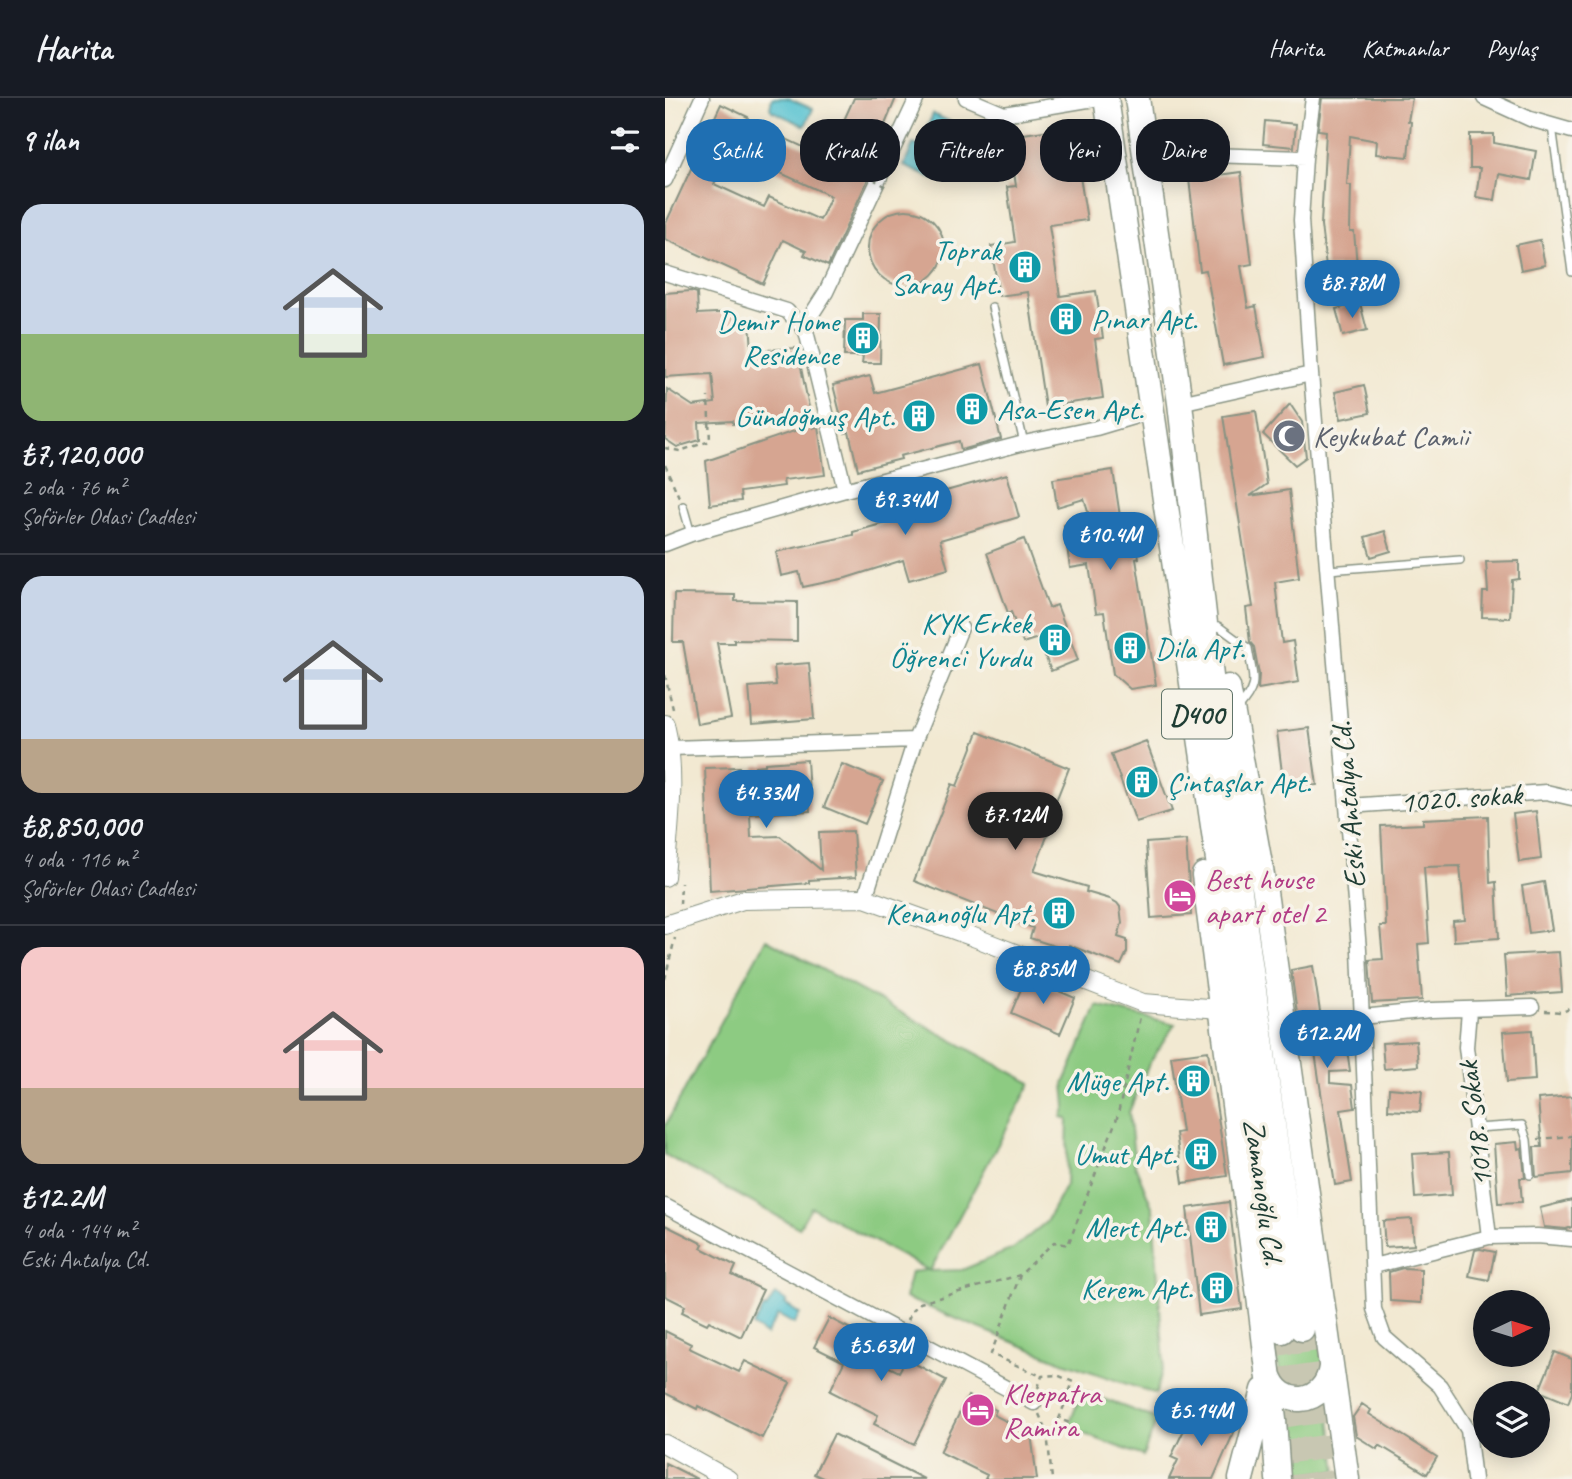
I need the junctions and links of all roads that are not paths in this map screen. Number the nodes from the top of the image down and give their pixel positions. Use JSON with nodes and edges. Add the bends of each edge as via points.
{"nodes":[{"id":1,"x":702,"y":98,"type":"edge"},
{"id":2,"x":917,"y":98,"type":"edge"},
{"id":3,"x":966,"y":98,"type":"edge"},
{"id":4,"x":1100,"y":98,"type":"edge"},
{"id":5,"x":1106,"y":98,"type":"edge"},
{"id":6,"x":1137,"y":98,"type":"edge"},
{"id":7,"x":1313,"y":98,"type":"edge"},
{"id":8,"x":1484,"y":98,"type":"edge"},
{"id":9,"x":1140,"y":119,"type":"edge"},
{"id":10,"x":1552,"y":126,"type":"junction"},
{"id":11,"x":1572,"y":131,"type":"edge"},
{"id":12,"x":1230,"y":156,"type":"edge"},
{"id":13,"x":1305,"y":158,"type":"junction"},
{"id":14,"x":665,"y":180,"type":"edge"},
{"id":15,"x":1149,"y":182,"type":"edge"},
{"id":16,"x":1572,"y":272,"type":"edge"},
{"id":17,"x":665,"y":273,"type":"edge"},
{"id":18,"x":992,"y":307,"type":"dead end"},
{"id":19,"x":803,"y":328,"type":"junction"},
{"id":20,"x":1311,"y":374,"type":"junction"},
{"id":21,"x":1180,"y":403,"type":"junction"},
{"id":22,"x":1153,"y":411,"type":"junction"},
{"id":23,"x":1024,"y":443,"type":"junction"},
{"id":24,"x":845,"y":490,"type":"junction"},
{"id":25,"x":683,"y":506,"type":"road end"},
{"id":26,"x":691,"y":534,"type":"junction"},
{"id":27,"x":665,"y":544,"type":"edge"},
{"id":28,"x":1460,"y":560,"type":"dead end"},
{"id":29,"x":1328,"y":570,"type":"junction"},
{"id":30,"x":1200,"y":572,"type":"junction"},
{"id":31,"x":1181,"y":606,"type":"junction"},
{"id":32,"x":961,"y":628,"type":"dead end"},
{"id":33,"x":665,"y":724,"type":"edge"},
{"id":34,"x":915,"y":740,"type":"junction"},
{"id":35,"x":671,"y":748,"type":"junction"},
{"id":36,"x":669,"y":782,"type":"edge"},
{"id":37,"x":1572,"y":798,"type":"edge"},
{"id":38,"x":1349,"y":806,"type":"junction"},
{"id":39,"x":665,"y":877,"type":"edge"},
{"id":40,"x":865,"y":898,"type":"junction"},
{"id":41,"x":665,"y":925,"type":"edge"},
{"id":42,"x":1532,"y":1007,"type":"road end"},
{"id":43,"x":1220,"y":1009,"type":"junction"},
{"id":44,"x":1469,"y":1011,"type":"junction"},
{"id":45,"x":1362,"y":1017,"type":"junction"},
{"id":46,"x":1475,"y":1128,"type":"junction"},
{"id":47,"x":1530,"y":1175,"type":"dead end"},
{"id":48,"x":665,"y":1206,"type":"edge"},
{"id":49,"x":1489,"y":1237,"type":"junction"},
{"id":50,"x":1572,"y":1240,"type":"edge"},
{"id":51,"x":1373,"y":1266,"type":"junction"},
{"id":52,"x":1331,"y":1367,"type":"junction"},
{"id":53,"x":1268,"y":1372,"type":"junction"},
{"id":54,"x":1034,"y":1403,"type":"road end"},
{"id":55,"x":665,"y":1444,"type":"edge"},
{"id":56,"x":727,"y":1479,"type":"edge"},
{"id":57,"x":1241,"y":1479,"type":"edge"},
{"id":58,"x":1278,"y":1479,"type":"edge"},
{"id":59,"x":1347,"y":1479,"type":"edge"},
{"id":60,"x":1473,"y":1479,"type":"edge"}],
"edges":[{"from":1,"to":14,"type":"street"},
{"from":2,"to":19,"type":"street","via":[[826,292]]},
{"from":3,"to":4,"type":"street","via":[[1004,114]]},
{"from":5,"to":22,"type":"highway","name":"Zamanoğlu Cd.","number":"D400"},
{"from":6,"to":9,"type":"highway","number":"D400"},
{"from":7,"to":13,"type":"street","name":"Eski Antalya Cd."},
{"from":8,"to":10,"type":"street"},
{"from":10,"to":11,"type":"street"},
{"from":10,"to":16,"type":"lane"},
{"from":12,"to":13,"type":"street"},
{"from":13,"to":20,"type":"street","name":"Eski Antalya Cd.","via":[[1301,220]]},
{"from":15,"to":21,"type":"highway","name":"Zamanoğlu Cd.","number":"D400"},
{"from":17,"to":19,"type":"street","via":[[787,311]]},
{"from":18,"to":23,"type":"lane"},
{"from":19,"to":24,"type":"street"},
{"from":20,"to":21,"type":"street"},
{"from":20,"to":29,"type":"street","name":"Eski Antalya Cd."},
{"from":21,"to":30,"type":"highway","name":"Zamanoğlu Cd.","number":"D400"},
{"from":22,"to":23,"type":"street"},
{"from":22,"to":31,"type":"highway","name":"Zamanoğlu Cd.","number":"D400"},
{"from":23,"to":24,"type":"street"},
{"from":24,"to":26,"type":"street"},
{"from":25,"to":26,"type":"lane"},
{"from":26,"to":27,"type":"street"},
{"from":28,"to":29,"type":"lane"},
{"from":29,"to":38,"type":"street","name":"Eski Antalya Cd."},
{"from":30,"to":31,"type":"highway","name":"Zamanoğlu Cd.","number":"D400","via":[[1292,1330]]},
{"from":30,"to":52,"type":"highway","via":[[1218,626],[1265,892]]},
{"from":31,"to":43,"type":"highway","via":[[1185,718]]},
{"from":32,"to":34,"type":"street"},
{"from":33,"to":35,"type":"street"},
{"from":34,"to":35,"type":"street"},
{"from":34,"to":40,"type":"street"},
{"from":35,"to":36,"type":"street"},
{"from":36,"to":39,"type":"street"},
{"from":37,"to":38,"type":"street","name":"1020. sokak","via":[[1545,792]]},
{"from":38,"to":45,"type":"street","name":"Eski Antalya Cd."},
{"from":40,"to":41,"type":"street","via":[[743,900]]},
{"from":40,"to":43,"type":"street","via":[[1143,1003]]},
{"from":42,"to":44,"type":"street"},
{"from":43,"to":53,"type":"highway"},
{"from":44,"to":45,"type":"street"},
{"from":44,"to":46,"type":"street","name":"1018. Sokak","via":[[1466,1047]]},
{"from":45,"to":51,"type":"street","name":"Eski Antalya Cd."},
{"from":46,"to":47,"type":"lane","via":[[1521,1125]]},
{"from":46,"to":49,"type":"street","name":"1018. Sokak"},
{"from":48,"to":54,"type":"street"},
{"from":49,"to":50,"type":"street"},
{"from":49,"to":51,"type":"street"},
{"from":51,"to":60,"type":"street","name":"Eski Antalya Cd.","via":[[1374,1309],[1384,1337],[1440,1385],[1468,1430]]},
{"from":52,"to":53,"type":"highway","via":[[1325,1385],[1302,1399],[1275,1389]]},
{"from":52,"to":59,"type":"highway"},
{"from":53,"to":57,"type":"highway"},
{"from":53,"to":58,"type":"highway"},
{"from":55,"to":56,"type":"street"}]}
